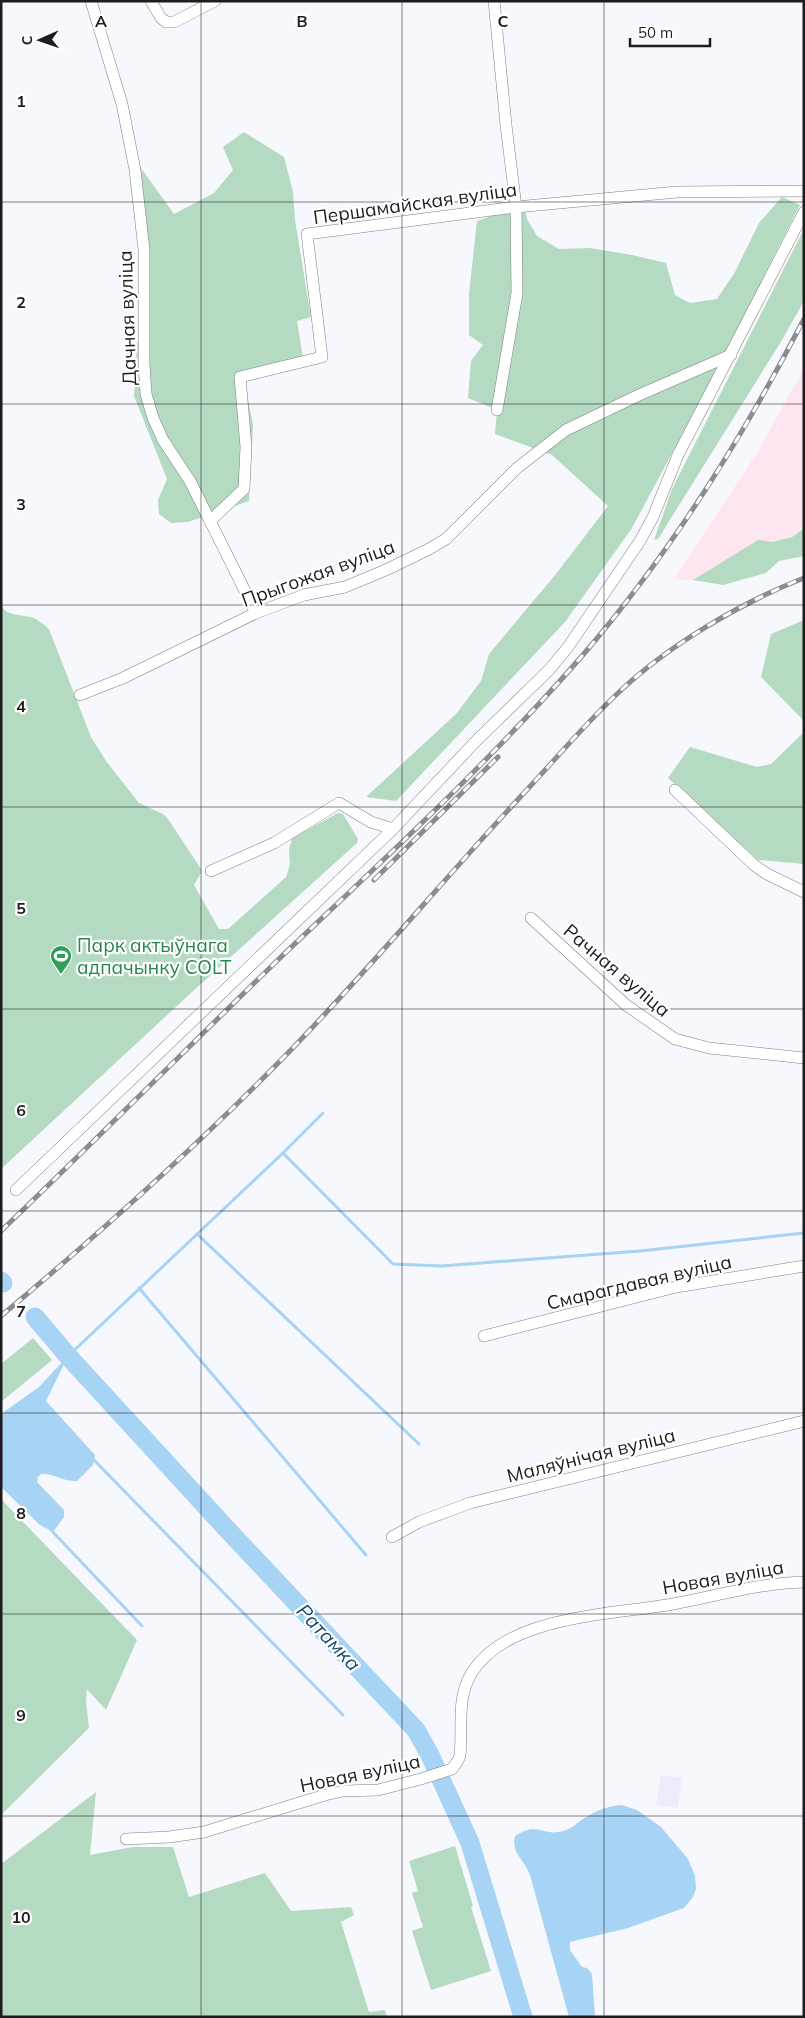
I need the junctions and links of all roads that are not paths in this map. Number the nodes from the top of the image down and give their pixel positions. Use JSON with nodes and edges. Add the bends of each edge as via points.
{"nodes":[{"id":1,"x":91,"y":1,"type":"edge"},
{"id":2,"x":151,"y":1,"type":"edge"},
{"id":3,"x":216,"y":1,"type":"edge"},
{"id":4,"x":494,"y":1,"type":"edge"},
{"id":5,"x":804,"y":191,"type":"edge"},
{"id":6,"x":516,"y":206,"type":"junction"},
{"id":7,"x":804,"y":212,"type":"edge"},
{"id":8,"x":731,"y":355,"type":"junction"},
{"id":9,"x":497,"y":410,"type":"dead end"},
{"id":10,"x":210,"y":521,"type":"junction"},
{"id":11,"x":256,"y":613,"type":"junction"},
{"id":12,"x":80,"y":695,"type":"dead end"},
{"id":13,"x":675,"y":790,"type":"dead end"},
{"id":14,"x":393,"y":829,"type":"junction"},
{"id":15,"x":211,"y":871,"type":"dead end"},
{"id":16,"x":804,"y":892,"type":"edge"},
{"id":17,"x":531,"y":918,"type":"dead end"},
{"id":18,"x":804,"y":1058,"type":"edge"},
{"id":19,"x":16,"y":1190,"type":"dead end"},
{"id":20,"x":804,"y":1266,"type":"edge"},
{"id":21,"x":484,"y":1336,"type":"dead end"},
{"id":22,"x":804,"y":1421,"type":"edge"},
{"id":23,"x":392,"y":1537,"type":"dead end"},
{"id":24,"x":804,"y":1582,"type":"edge"},
{"id":25,"x":126,"y":1839,"type":"dead end"}],
"edges":[{"from":1,"to":10,"type":"street","name":"Дачная вуліца","via":[[122,104],[135,170],[144,250],[146,394],[163,440]]},
{"from":2,"to":3,"type":"street","via":[[161,18],[174,22]]},
{"from":4,"to":6,"type":"street"},
{"from":5,"to":6,"type":"street","name":"Першамайская вуліца","via":[[677,192]]},
{"from":6,"to":9,"type":"street","via":[[517,293]]},
{"from":6,"to":10,"type":"street","name":"Першамайская вуліца","via":[[306,234],[322,357],[240,377],[246,447],[244,489]]},
{"from":7,"to":8,"type":"street"},
{"from":8,"to":11,"type":"street","name":"Прыгожая вуліца","via":[[566,430],[517,468],[446,539],[429,549],[345,587],[304,594]]},
{"from":8,"to":14,"type":"street","via":[[678,455],[640,541],[568,647]]},
{"from":10,"to":11,"type":"street","name":"Дачная вуліца"},
{"from":11,"to":12,"type":"street","name":"Прыгожая вуліца","via":[[123,678]]},
{"from":13,"to":16,"type":"street","via":[[754,865]]},
{"from":14,"to":15,"type":"street","via":[[371,822],[340,803],[274,843]]},
{"from":14,"to":19,"type":"street"},
{"from":17,"to":18,"type":"street","name":"Рачная вуліца","via":[[626,1005],[675,1039],[709,1048]]},
{"from":20,"to":21,"type":"street","name":"Смарагдавая вуліца","via":[[676,1287]]},
{"from":22,"to":23,"type":"street","name":"Маляўнічая вуліца","via":[[470,1503],[419,1522]]},
{"from":24,"to":25,"type":"street","name":"Новая вуліца","via":[[769,1585],[658,1607],[565,1620],[514,1637],[483,1659],[470,1675],[460,1711],[460,1756],[452,1769],[378,1790],[326,1795],[204,1832]]}]}
